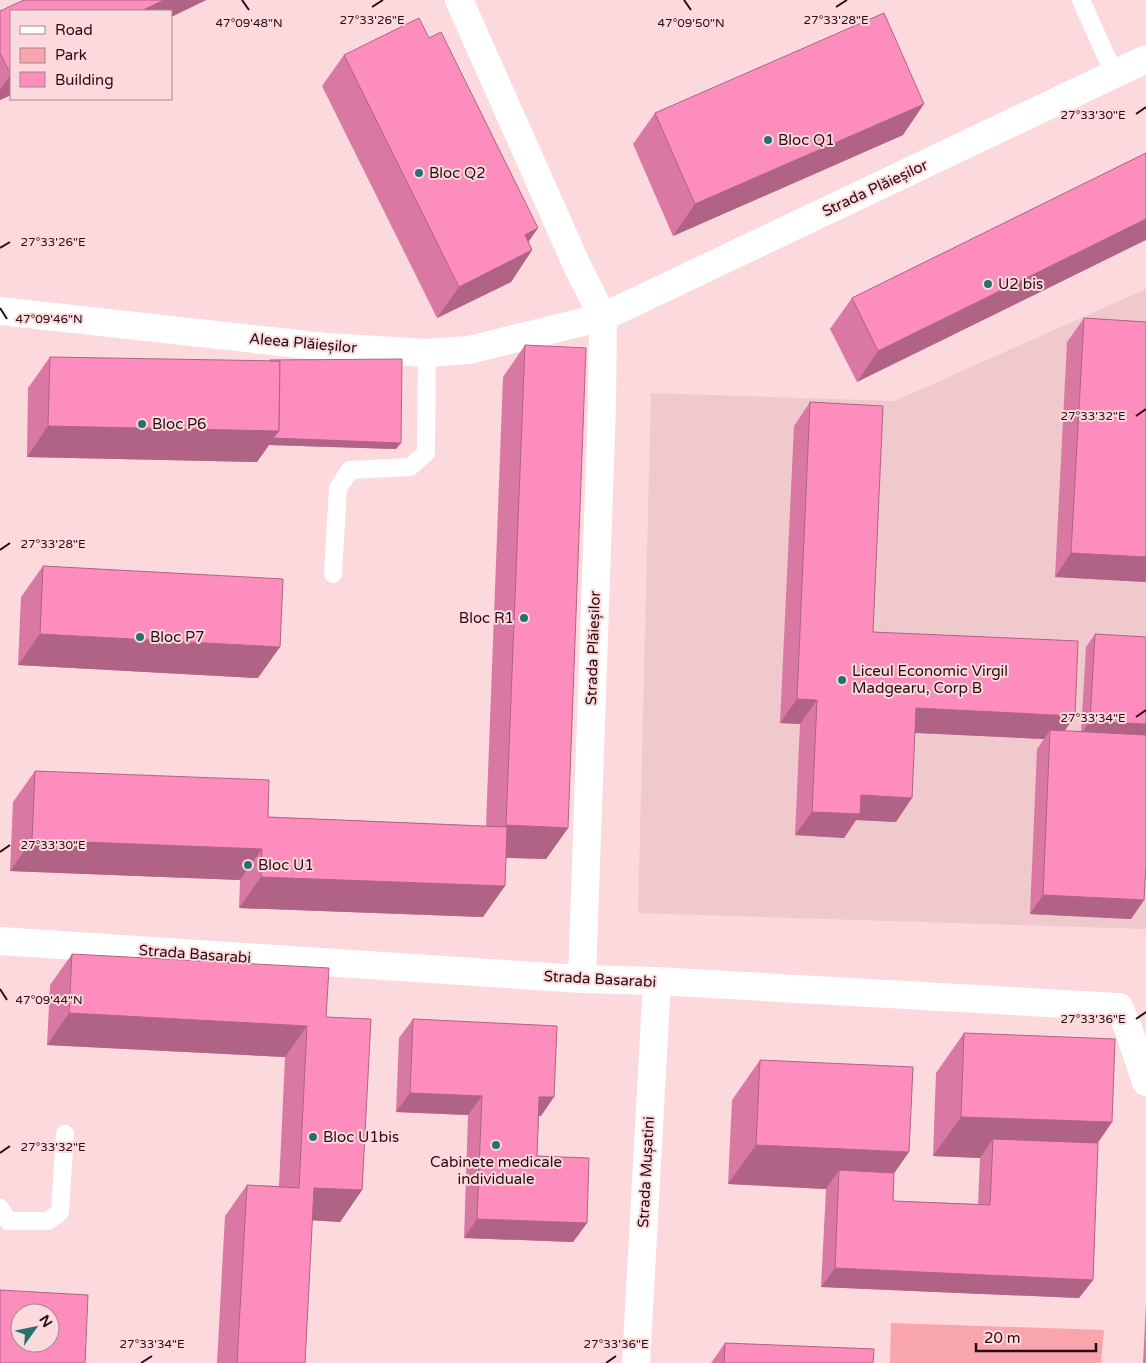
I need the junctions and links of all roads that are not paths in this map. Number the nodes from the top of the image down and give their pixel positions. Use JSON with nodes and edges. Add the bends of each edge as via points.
{"nodes":[{"id":1,"x":459,"y":0,"type":"edge"},
{"id":2,"x":1081,"y":0,"type":"edge"},
{"id":3,"x":1146,"y":59,"type":"edge"},
{"id":4,"x":1114,"y":74,"type":"junction"},
{"id":5,"x":0,"y":311,"type":"edge"},
{"id":6,"x":603,"y":317,"type":"junction"},
{"id":7,"x":427,"y":353,"type":"junction"},
{"id":8,"x":333,"y":574,"type":"dead end"},
{"id":9,"x":0,"y":941,"type":"edge"},
{"id":10,"x":582,"y":979,"type":"junction"},
{"id":11,"x":657,"y":981,"type":"junction"},
{"id":12,"x":1146,"y":1082,"type":"edge"},
{"id":13,"x":65,"y":1134,"type":"dead end"},
{"id":14,"x":0,"y":1208,"type":"edge"},
{"id":15,"x":636,"y":1363,"type":"edge"}],
"edges":[{"from":1,"to":6,"type":"street","name":"Strada Plăieșilor"},
{"from":2,"to":4,"type":"lane"},
{"from":3,"to":4,"type":"street","name":"Strada Plăieșilor"},
{"from":4,"to":6,"type":"street","name":"Strada Plăieșilor"},
{"from":5,"to":7,"type":"street","name":"Aleea Plăieșilor","via":[[326,347]]},
{"from":6,"to":7,"type":"street","name":"Aleea Plăieșilor","via":[[469,350]]},
{"from":6,"to":10,"type":"street","name":"Strada Plăieșilor"},
{"from":7,"to":8,"type":"lane","via":[[426,453],[410,467],[350,470],[338,488]]},
{"from":9,"to":10,"type":"street","name":"Strada Basarabi"},
{"from":10,"to":11,"type":"street","name":"Strada Basarabi"},
{"from":11,"to":12,"type":"street","name":"Strada Basarabi","via":[[1119,1007]]},
{"from":11,"to":15,"type":"street","name":"Strada Mușatini"},
{"from":13,"to":14,"type":"lane","via":[[60,1212],[48,1221],[8,1221]]}]}
